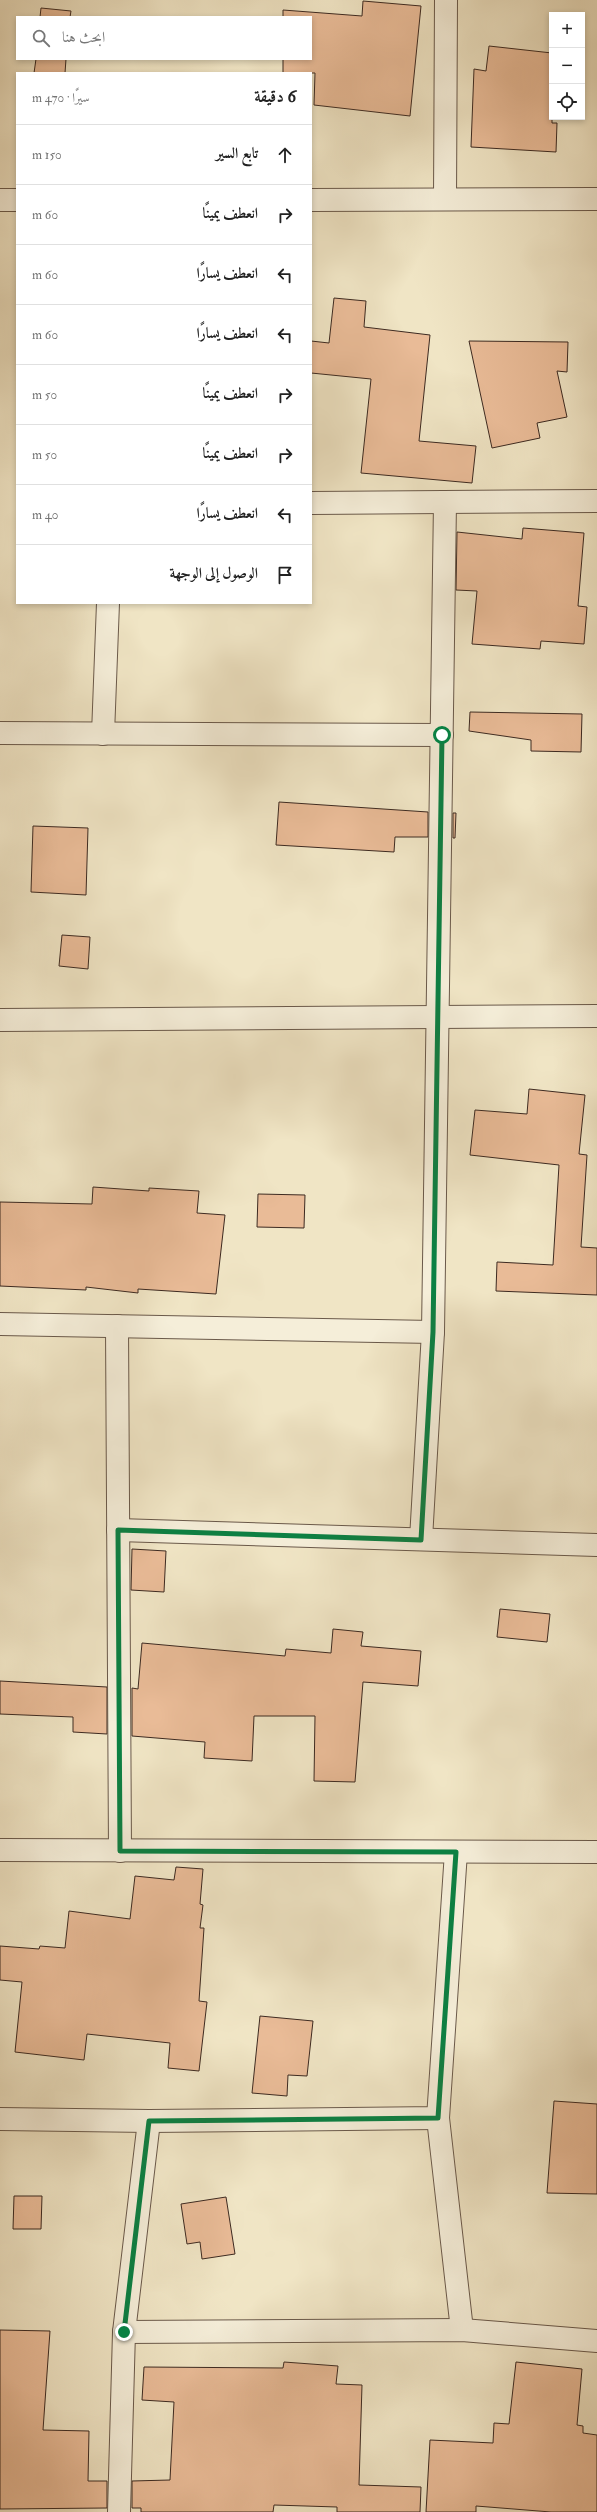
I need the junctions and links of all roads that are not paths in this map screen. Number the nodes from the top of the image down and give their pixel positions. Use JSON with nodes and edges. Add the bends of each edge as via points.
{"nodes":[{"id":1,"x":446,"y":0,"type":"edge"},
{"id":2,"x":445,"y":199,"type":"junction"},
{"id":3,"x":597,"y":199,"type":"edge"},
{"id":4,"x":0,"y":200,"type":"edge"},
{"id":5,"x":16,"y":200,"type":"edge"},
{"id":6,"x":312,"y":200,"type":"edge"},
{"id":7,"x":597,"y":501,"type":"edge"},
{"id":8,"x":445,"y":502,"type":"junction"},
{"id":9,"x":312,"y":503,"type":"edge"},
{"id":10,"x":108,"y":604,"type":"edge"},
{"id":11,"x":0,"y":733,"type":"edge"},
{"id":12,"x":103,"y":734,"type":"junction"},
{"id":13,"x":442,"y":735,"type":"junction"},
{"id":14,"x":597,"y":1016,"type":"edge"},
{"id":15,"x":437,"y":1017,"type":"junction"},
{"id":16,"x":0,"y":1020,"type":"edge"},
{"id":17,"x":0,"y":1324,"type":"edge"},
{"id":18,"x":116,"y":1326,"type":"junction"},
{"id":19,"x":433,"y":1332,"type":"junction"},
{"id":20,"x":118,"y":1530,"type":"junction"},
{"id":21,"x":421,"y":1540,"type":"junction"},
{"id":22,"x":597,"y":1545,"type":"edge"},
{"id":23,"x":0,"y":1850,"type":"edge"},
{"id":24,"x":120,"y":1851,"type":"junction"},
{"id":25,"x":456,"y":1852,"type":"junction"},
{"id":26,"x":597,"y":1852,"type":"edge"},
{"id":27,"x":438,"y":2118,"type":"junction"},
{"id":28,"x":0,"y":2119,"type":"edge"},
{"id":29,"x":149,"y":2121,"type":"junction"},
{"id":30,"x":462,"y":2330,"type":"junction"},
{"id":31,"x":124,"y":2332,"type":"junction"},
{"id":32,"x":597,"y":2341,"type":"edge"},
{"id":33,"x":119,"y":2512,"type":"edge"}],
"edges":[{"from":1,"to":2,"type":"street"},
{"from":2,"to":3,"type":"street"},
{"from":2,"to":6,"type":"street"},
{"from":4,"to":5,"type":"street"},
{"from":7,"to":8,"type":"street"},
{"from":8,"to":9,"type":"street"},
{"from":8,"to":13,"type":"street"},
{"from":10,"to":12,"type":"street"},
{"from":11,"to":12,"type":"street"},
{"from":12,"to":13,"type":"street"},
{"from":13,"to":15,"type":"street"},
{"from":14,"to":15,"type":"street"},
{"from":15,"to":16,"type":"street"},
{"from":15,"to":19,"type":"street"},
{"from":17,"to":18,"type":"street"},
{"from":18,"to":19,"type":"street"},
{"from":18,"to":20,"type":"street"},
{"from":19,"to":21,"type":"street"},
{"from":20,"to":21,"type":"street"},
{"from":20,"to":24,"type":"street"},
{"from":21,"to":22,"type":"street"},
{"from":23,"to":24,"type":"street"},
{"from":24,"to":25,"type":"street"},
{"from":25,"to":26,"type":"street"},
{"from":25,"to":27,"type":"street"},
{"from":27,"to":29,"type":"street"},
{"from":27,"to":30,"type":"street"},
{"from":28,"to":29,"type":"street"},
{"from":29,"to":31,"type":"street"},
{"from":30,"to":31,"type":"street"},
{"from":30,"to":32,"type":"street"},
{"from":31,"to":33,"type":"street"}]}
